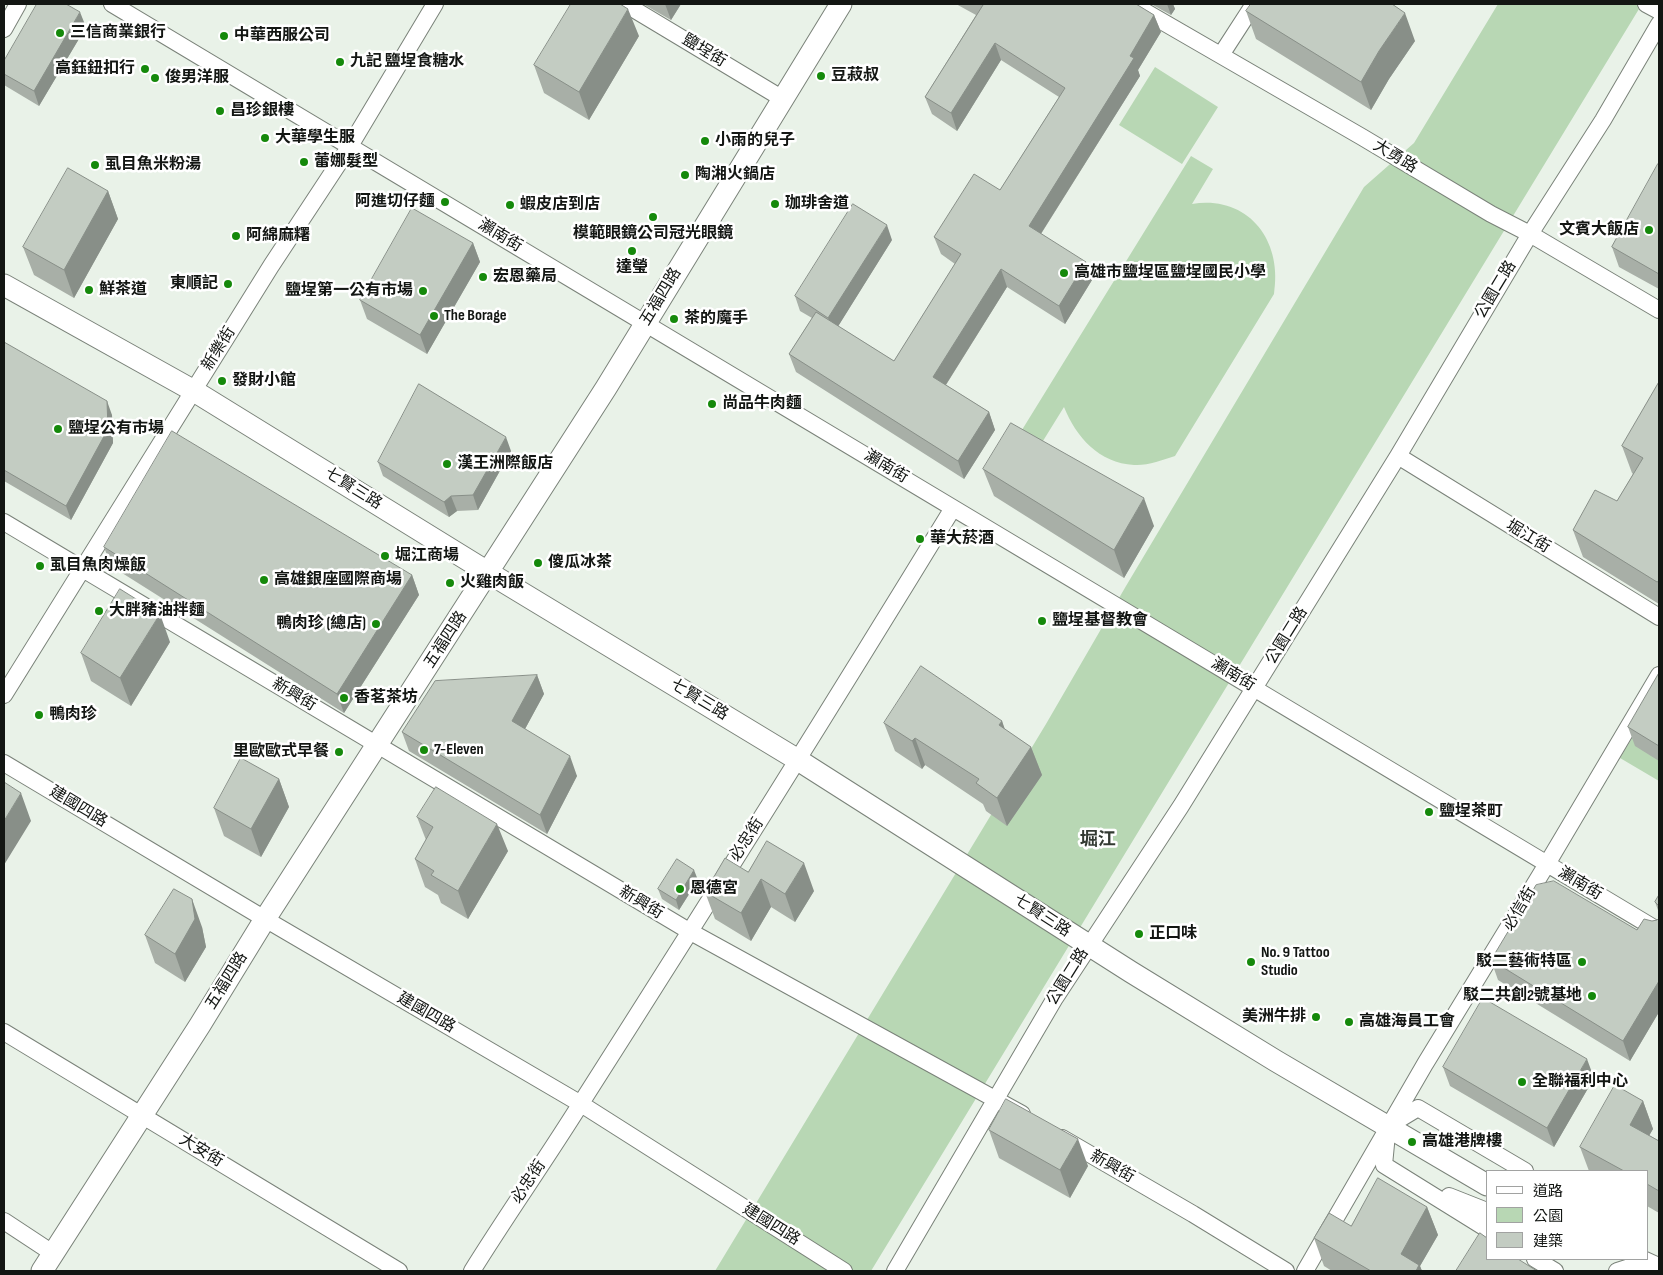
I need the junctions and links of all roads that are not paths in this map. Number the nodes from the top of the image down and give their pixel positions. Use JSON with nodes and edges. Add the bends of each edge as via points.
{"nodes":[{"id":1,"x":18,"y":4,"type":"edge"},
{"id":2,"x":112,"y":4,"type":"edge"},
{"id":3,"x":435,"y":4,"type":"edge"},
{"id":4,"x":625,"y":4,"type":"edge"},
{"id":5,"x":841,"y":4,"type":"edge"},
{"id":6,"x":1132,"y":4,"type":"edge"},
{"id":7,"x":1254,"y":4,"type":"edge"},
{"id":8,"x":1646,"y":4,"type":"edge"},
{"id":9,"x":1659,"y":11,"type":"edge"},
{"id":10,"x":1659,"y":24,"type":"edge"},
{"id":11,"x":4,"y":29,"type":"edge"},
{"id":12,"x":1222,"y":55,"type":"junction"},
{"id":13,"x":783,"y":99,"type":"junction"},
{"id":14,"x":350,"y":146,"type":"junction"},
{"id":15,"x":1530,"y":234,"type":"junction"},
{"id":16,"x":4,"y":285,"type":"edge"},
{"id":17,"x":1659,"y":310,"type":"edge"},
{"id":18,"x":646,"y":323,"type":"junction"},
{"id":19,"x":194,"y":391,"type":"junction"},
{"id":20,"x":1398,"y":456,"type":"junction"},
{"id":21,"x":953,"y":508,"type":"junction"},
{"id":22,"x":4,"y":522,"type":"edge"},
{"id":23,"x":83,"y":569,"type":"junction"},
{"id":24,"x":489,"y":573,"type":"junction"},
{"id":25,"x":1659,"y":617,"type":"edge"},
{"id":26,"x":1659,"y":675,"type":"edge"},
{"id":27,"x":1255,"y":688,"type":"junction"},
{"id":28,"x":4,"y":695,"type":"edge"},
{"id":29,"x":378,"y":745,"type":"junction"},
{"id":30,"x":798,"y":760,"type":"junction"},
{"id":31,"x":4,"y":763,"type":"edge"},
{"id":32,"x":1548,"y":864,"type":"junction"},
{"id":33,"x":265,"y":919,"type":"junction"},
{"id":34,"x":689,"y":931,"type":"junction"},
{"id":35,"x":1659,"y":931,"type":"edge"},
{"id":36,"x":1088,"y":946,"type":"junction"},
{"id":37,"x":4,"y":1032,"type":"edge"},
{"id":38,"x":994,"y":1099,"type":"junction"},
{"id":39,"x":581,"y":1104,"type":"junction"},
{"id":40,"x":142,"y":1116,"type":"junction"},
{"id":41,"x":1388,"y":1126,"type":"junction"},
{"id":42,"x":1524,"y":1170,"type":"edge"},
{"id":43,"x":1405,"y":1178,"type":"junction"},
{"id":44,"x":1486,"y":1184,"type":"edge"},
{"id":45,"x":1486,"y":1212,"type":"edge"},
{"id":46,"x":4,"y":1221,"type":"edge"},
{"id":47,"x":1486,"y":1228,"type":"edge"},
{"id":48,"x":54,"y":1254,"type":"junction"},
{"id":49,"x":1537,"y":1260,"type":"edge"},
{"id":50,"x":1649,"y":1263,"type":"edge"},
{"id":51,"x":42,"y":1271,"type":"edge"},
{"id":52,"x":399,"y":1271,"type":"edge"},
{"id":53,"x":472,"y":1271,"type":"edge"},
{"id":54,"x":844,"y":1271,"type":"edge"},
{"id":55,"x":895,"y":1271,"type":"edge"},
{"id":56,"x":1286,"y":1271,"type":"edge"},
{"id":57,"x":1305,"y":1271,"type":"edge"},
{"id":58,"x":1555,"y":1271,"type":"edge"},
{"id":59,"x":1617,"y":1271,"type":"edge"}],
"edges":[{"from":1,"to":11,"type":"street"},
{"from":2,"to":14,"type":"street","name":"瀨南街"},
{"from":3,"to":14,"type":"street","name":"新樂街"},
{"from":4,"to":13,"type":"street","name":"鹽埕街"},
{"from":5,"to":13,"type":"street","name":"五福四路"},
{"from":6,"to":12,"type":"street","name":"大勇路"},
{"from":7,"to":12,"type":"street"},
{"from":8,"to":9,"type":"street"},
{"from":10,"to":15,"type":"street","name":"公園二路","via":[[1603,120]]},
{"from":12,"to":15,"type":"street","name":"大勇路"},
{"from":13,"to":18,"type":"street","name":"五福四路"},
{"from":14,"to":18,"type":"street","name":"瀨南街"},
{"from":14,"to":19,"type":"street","name":"新樂街"},
{"from":15,"to":17,"type":"street","name":"大勇路"},
{"from":15,"to":20,"type":"street","name":"公園二路"},
{"from":16,"to":19,"type":"street","name":"七賢三路"},
{"from":18,"to":21,"type":"street","name":"瀨南街"},
{"from":18,"to":24,"type":"street","name":"五福四路"},
{"from":19,"to":23,"type":"street","name":"新樂街"},
{"from":19,"to":24,"type":"street","name":"七賢三路"},
{"from":20,"to":25,"type":"street","name":"堀江街"},
{"from":20,"to":27,"type":"street","name":"公園二路"},
{"from":21,"to":27,"type":"street","name":"瀨南街"},
{"from":21,"to":30,"type":"street","name":"必忠街"},
{"from":22,"to":23,"type":"street","name":"新興街"},
{"from":23,"to":28,"type":"street","name":"新樂街"},
{"from":23,"to":29,"type":"street","name":"新興街"},
{"from":24,"to":29,"type":"street","name":"五福四路"},
{"from":24,"to":30,"type":"street","name":"七賢三路"},
{"from":26,"to":32,"type":"street","name":"必信街"},
{"from":27,"to":32,"type":"street","name":"瀨南街"},
{"from":27,"to":36,"type":"street","name":"公園二路"},
{"from":29,"to":33,"type":"street","name":"五福四路"},
{"from":29,"to":34,"type":"street","name":"新興街"},
{"from":30,"to":34,"type":"street","name":"必忠街"},
{"from":30,"to":36,"type":"street","name":"七賢三路"},
{"from":31,"to":33,"type":"street","name":"建國四路"},
{"from":32,"to":35,"type":"street","name":"瀨南街"},
{"from":32,"to":41,"type":"street","name":"必信街"},
{"from":33,"to":39,"type":"street","name":"建國四路"},
{"from":33,"to":40,"type":"street","name":"五福四路"},
{"from":34,"to":38,"type":"street","name":"新興街"},
{"from":34,"to":39,"type":"street","name":"必忠街"},
{"from":36,"to":38,"type":"street","name":"公園二路"},
{"from":36,"to":41,"type":"street","name":"七賢三路"},
{"from":37,"to":40,"type":"street","name":"大安街"},
{"from":38,"to":55,"type":"street","name":"公園二路"},
{"from":38,"to":56,"type":"street","name":"新興街"},
{"from":39,"to":53,"type":"street","name":"必忠街"},
{"from":39,"to":54,"type":"street","name":"建國四路"},
{"from":40,"to":48,"type":"street","name":"五福四路"},
{"from":40,"to":52,"type":"street","name":"大安街"},
{"from":41,"to":42,"type":"street","via":[[1418,1108]]},
{"from":41,"to":43,"type":"street","via":[[1384,1165]]},
{"from":41,"to":44,"type":"street","name":"七賢三路"},
{"from":41,"to":57,"type":"street","name":"必信街"},
{"from":43,"to":45,"type":"street"},
{"from":43,"to":47,"type":"street"},
{"from":46,"to":48,"type":"street"},
{"from":48,"to":51,"type":"street","name":"五福四路"},
{"from":49,"to":58,"type":"street"},
{"from":50,"to":59,"type":"street"}]}
